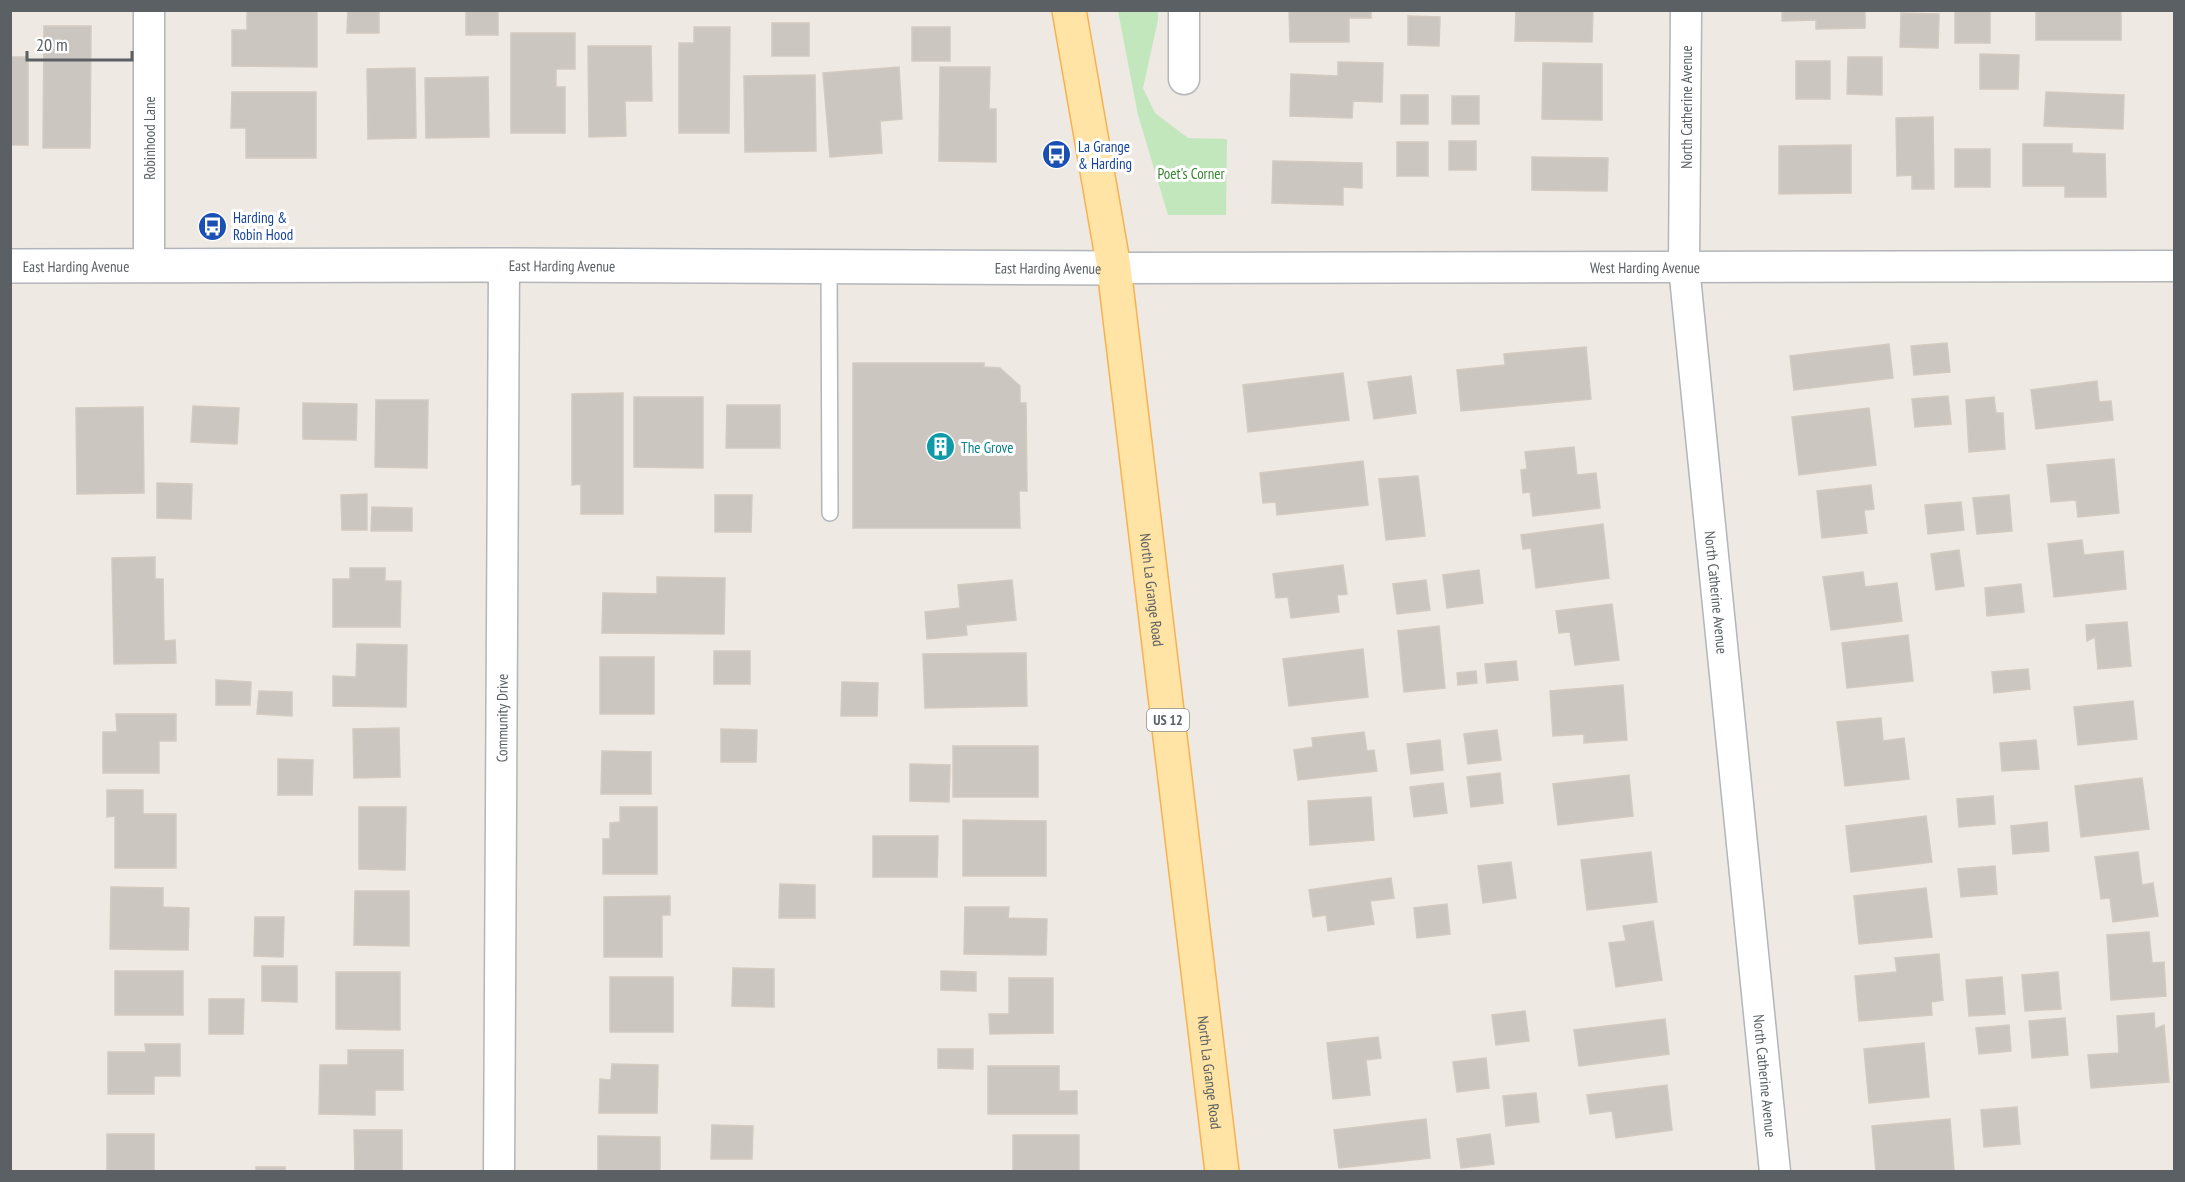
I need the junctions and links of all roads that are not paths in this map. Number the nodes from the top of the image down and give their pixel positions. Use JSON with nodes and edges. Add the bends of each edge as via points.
{"nodes":[{"id":1,"x":149,"y":10,"type":"edge"},
{"id":2,"x":1069,"y":10,"type":"edge"},
{"id":3,"x":1184,"y":10,"type":"edge"},
{"id":4,"x":1686,"y":10,"type":"edge"},
{"id":5,"x":1184,"y":79,"type":"dead end"},
{"id":6,"x":149,"y":265,"type":"junction"},
{"id":7,"x":504,"y":265,"type":"junction"},
{"id":8,"x":10,"y":266,"type":"edge"},
{"id":9,"x":2175,"y":266,"type":"edge"},
{"id":10,"x":829,"y":267,"type":"junction"},
{"id":11,"x":1684,"y":267,"type":"junction"},
{"id":12,"x":1114,"y":268,"type":"junction"},
{"id":13,"x":830,"y":513,"type":"dead end"},
{"id":14,"x":499,"y":1172,"type":"edge"},
{"id":15,"x":1222,"y":1172,"type":"edge"},
{"id":16,"x":1774,"y":1172,"type":"edge"}],
"edges":[{"from":1,"to":6,"type":"street","name":"Robinhood Lane"},
{"from":2,"to":12,"type":"main road","name":"North La Grange Road","number":"US 12"},
{"from":3,"to":5,"type":"street"},
{"from":4,"to":11,"type":"street","name":"North Catherine Avenue"},
{"from":6,"to":7,"type":"street","name":"East Harding Avenue"},
{"from":6,"to":8,"type":"street","name":"East Harding Avenue"},
{"from":7,"to":10,"type":"street","name":"East Harding Avenue"},
{"from":7,"to":14,"type":"street","name":"Community Drive"},
{"from":9,"to":11,"type":"street","name":"West Harding Avenue"},
{"from":10,"to":12,"type":"street","name":"East Harding Avenue"},
{"from":10,"to":13,"type":"lane"},
{"from":11,"to":12,"type":"street","name":"West Harding Avenue"},
{"from":11,"to":16,"type":"street","name":"North Catherine Avenue"},
{"from":12,"to":15,"type":"main road","name":"North La Grange Road","number":"US 12"}]}
